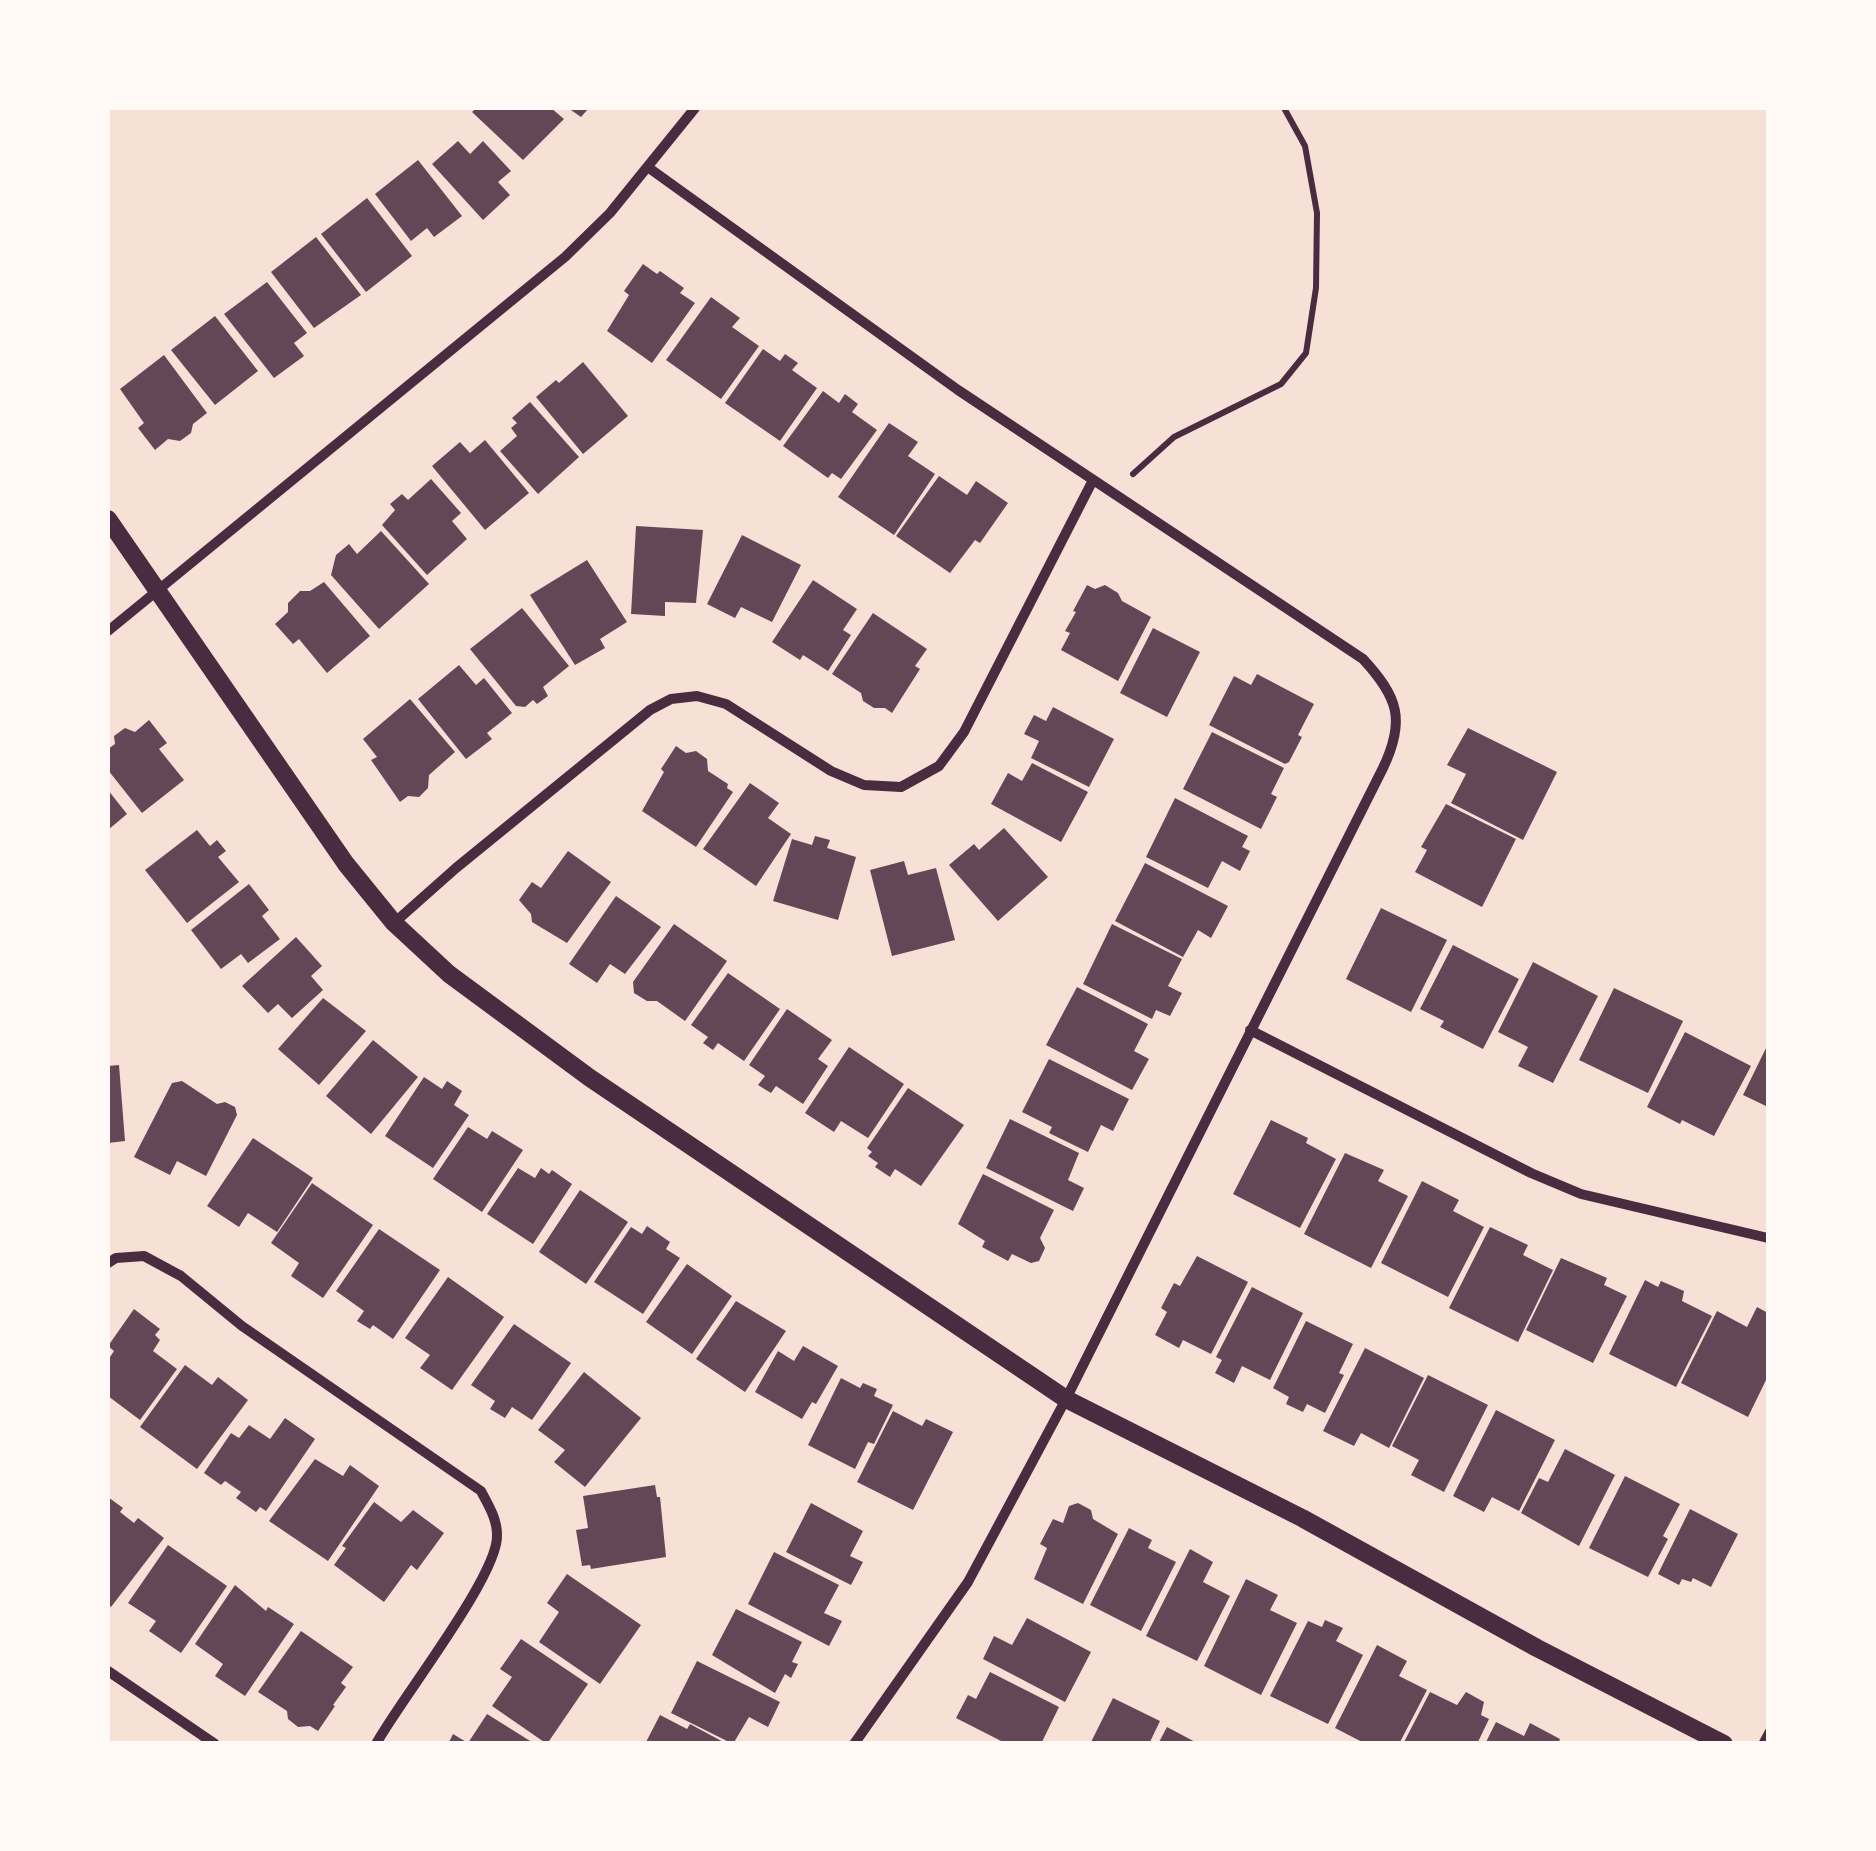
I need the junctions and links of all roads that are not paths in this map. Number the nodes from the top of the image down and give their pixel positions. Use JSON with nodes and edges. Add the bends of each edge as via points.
{"nodes":[{"id":1,"x":696,"y":108,"type":"edge"},
{"id":2,"x":649,"y":168,"type":"junction"},
{"id":3,"x":1092,"y":482,"type":"junction"},
{"id":4,"x":108,"y":520,"type":"edge"},
{"id":5,"x":158,"y":591,"type":"junction"},
{"id":6,"x":108,"y":631,"type":"edge"},
{"id":7,"x":394,"y":924,"type":"junction"},
{"id":8,"x":1250,"y":1030,"type":"junction"},
{"id":9,"x":1768,"y":1238,"type":"edge"},
{"id":10,"x":108,"y":1263,"type":"edge"},
{"id":11,"x":1066,"y":1398,"type":"junction"},
{"id":12,"x":108,"y":1671,"type":"edge"},
{"id":13,"x":857,"y":1740,"type":"edge"},
{"id":14,"x":214,"y":1744,"type":"edge"},
{"id":15,"x":376,"y":1744,"type":"edge"},
{"id":16,"x":874,"y":1744,"type":"edge"},
{"id":17,"x":1724,"y":1744,"type":"edge"}],
"edges":[{"from":1,"to":2,"type":"street"},
{"from":2,"to":3,"type":"street"},
{"from":2,"to":5,"type":"street","via":[[564,257]]},
{"from":3,"to":7,"type":"street","via":[[964,732],[940,766],[902,786],[864,785],[831,772],[726,704],[671,698]]},
{"from":3,"to":8,"type":"street","via":[[1364,659],[1388,685],[1397,712],[1395,744]]},
{"from":4,"to":5,"type":"street"},
{"from":5,"to":6,"type":"street"},
{"from":5,"to":7,"type":"street"},
{"from":7,"to":11,"type":"street","via":[[449,974],[590,1078]]},
{"from":8,"to":9,"type":"street","via":[[1581,1194]]},
{"from":8,"to":11,"type":"street"},
{"from":10,"to":15,"type":"street","via":[[144,1256],[180,1276],[480,1491],[494,1516],[498,1538],[487,1573]]},
{"from":11,"to":13,"type":"street","via":[[968,1582]]},
{"from":11,"to":17,"type":"street"},
{"from":12,"to":14,"type":"street"},
{"from":13,"to":16,"type":"street"}]}
